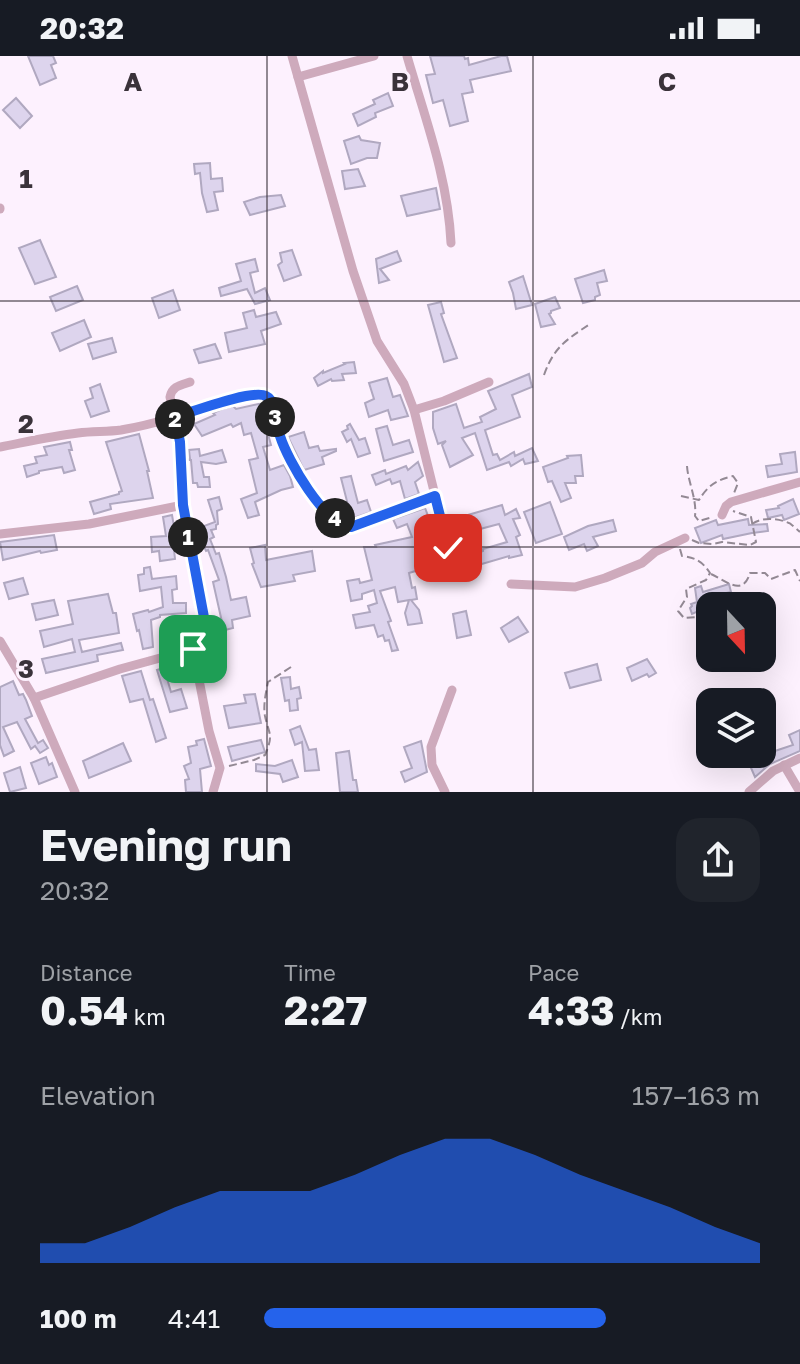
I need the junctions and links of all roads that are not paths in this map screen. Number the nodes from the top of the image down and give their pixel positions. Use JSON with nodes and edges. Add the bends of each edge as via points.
{"nodes":[{"id":1,"x":292,"y":56,"type":"edge"},
{"id":2,"x":374,"y":56,"type":"edge"},
{"id":3,"x":407,"y":56,"type":"edge"},
{"id":4,"x":298,"y":77,"type":"junction"},
{"id":5,"x":451,"y":243,"type":"dead end"},
{"id":6,"x":190,"y":382,"type":"dead end"},
{"id":7,"x":489,"y":382,"type":"dead end"},
{"id":8,"x":414,"y":410,"type":"junction"},
{"id":9,"x":175,"y":417,"type":"junction"},
{"id":10,"x":0,"y":447,"type":"edge"},
{"id":11,"x":800,"y":482,"type":"edge"},
{"id":12,"x":435,"y":496,"type":"junction"},
{"id":13,"x":183,"y":505,"type":"junction"},
{"id":14,"x":726,"y":508,"type":"road end"},
{"id":15,"x":0,"y":534,"type":"edge"},
{"id":16,"x":685,"y":538,"type":"road end"},
{"id":17,"x":448,"y":548,"type":"dead end"},
{"id":18,"x":511,"y":584,"type":"dead end"},
{"id":19,"x":0,"y":641,"type":"edge"},
{"id":20,"x":193,"y":649,"type":"junction"},
{"id":21,"x":452,"y":690,"type":"dead end"},
{"id":22,"x":34,"y":698,"type":"junction"},
{"id":23,"x":800,"y":758,"type":"edge"},
{"id":24,"x":784,"y":765,"type":"junction"},
{"id":25,"x":75,"y":792,"type":"edge"},
{"id":26,"x":213,"y":792,"type":"edge"},
{"id":27,"x":445,"y":792,"type":"edge"},
{"id":28,"x":749,"y":792,"type":"edge"},
{"id":29,"x":800,"y":792,"type":"edge"}],
"edges":[{"from":1,"to":4,"type":"street"},
{"from":2,"to":4,"type":"street"},
{"from":3,"to":5,"type":"street","via":[[441,169]]},
{"from":4,"to":8,"type":"street","via":[[377,341]]},
{"from":6,"to":9,"type":"street","via":[[171,392]]},
{"from":7,"to":8,"type":"street"},
{"from":8,"to":12,"type":"street"},
{"from":9,"to":10,"type":"street"},
{"from":9,"to":12,"type":"street","via":[[241,397],[269,397],[295,470],[322,508],[343,526]]},
{"from":9,"to":13,"type":"street"},
{"from":11,"to":14,"type":"street"},
{"from":12,"to":17,"type":"street"},
{"from":13,"to":15,"type":"street","via":[[89,524]]},
{"from":13,"to":20,"type":"street","via":[[206,628],[205,638]]},
{"from":16,"to":18,"type":"street","via":[[642,563],[575,587]]},
{"from":19,"to":22,"type":"street"},
{"from":20,"to":22,"type":"street"},
{"from":20,"to":26,"type":"street","via":[[220,768]]},
{"from":21,"to":27,"type":"street","via":[[431,747],[432,765]]},
{"from":22,"to":25,"type":"street"},
{"from":23,"to":24,"type":"street"},
{"from":24,"to":28,"type":"street"},
{"from":24,"to":29,"type":"street"}]}
